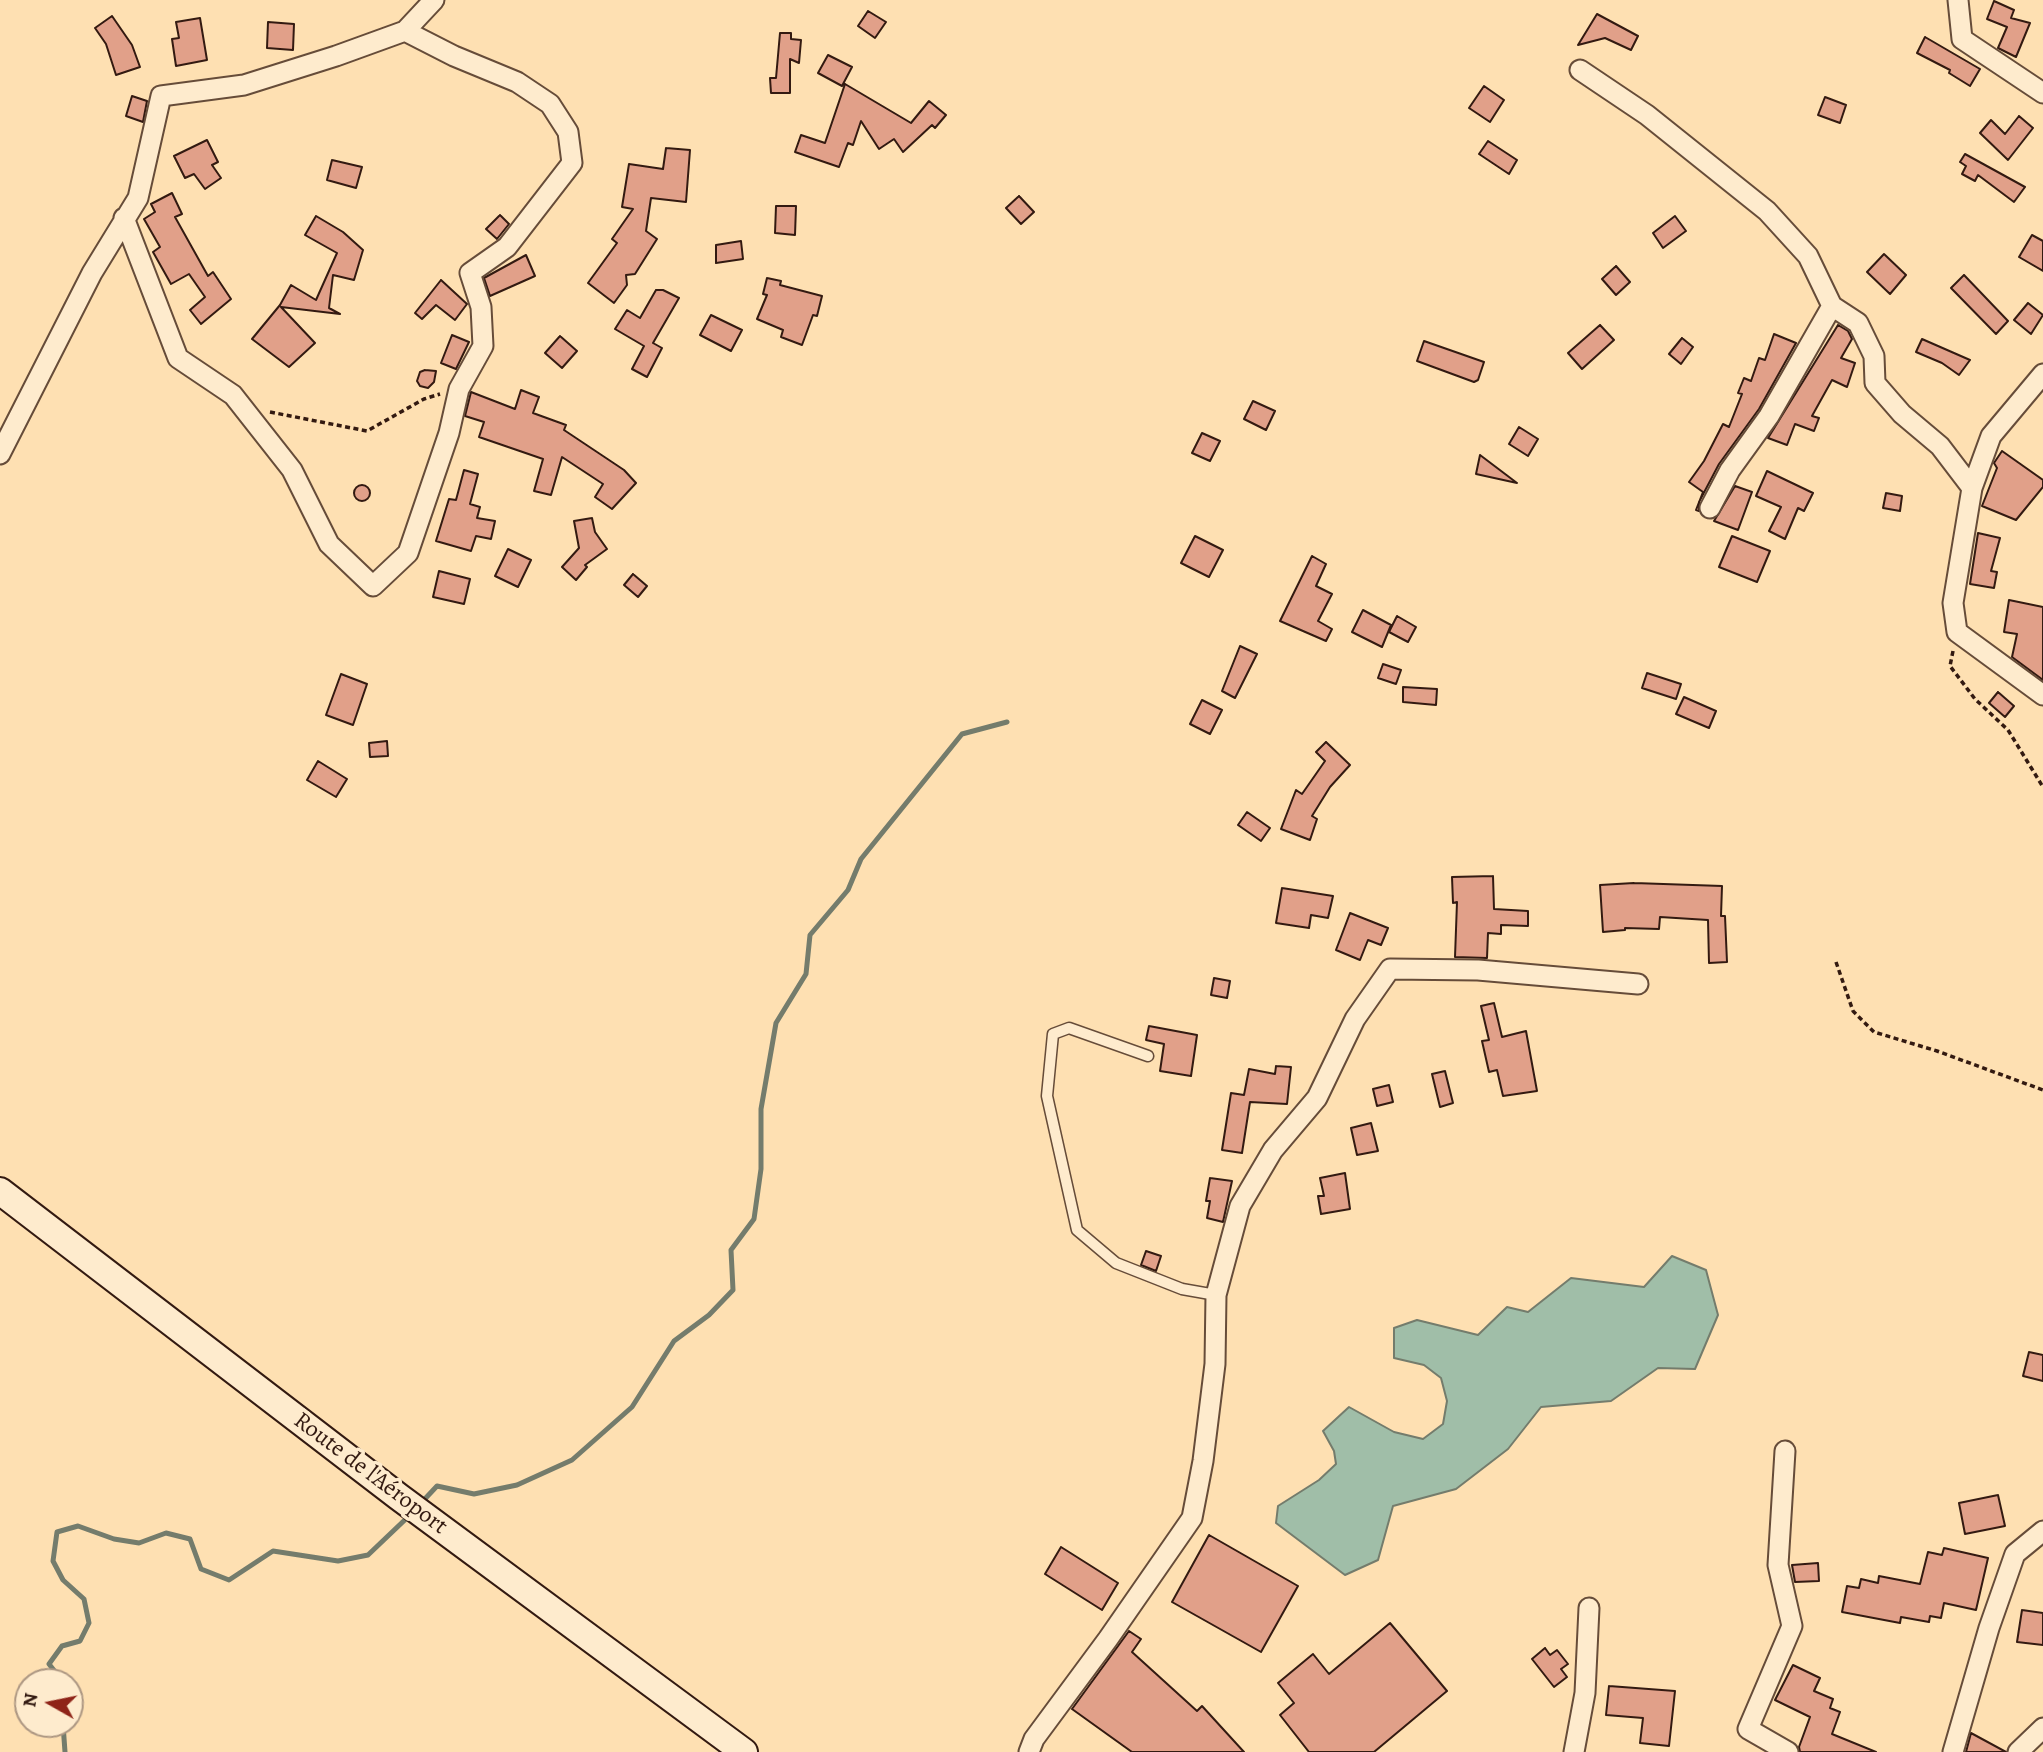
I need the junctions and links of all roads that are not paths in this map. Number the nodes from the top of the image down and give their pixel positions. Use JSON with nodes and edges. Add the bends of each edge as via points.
{"nodes":[{"id":1,"x":434,"y":0,"type":"edge"},
{"id":2,"x":1958,"y":0,"type":"edge"},
{"id":3,"x":405,"y":31,"type":"junction"},
{"id":4,"x":1580,"y":69,"type":"dead end"},
{"id":5,"x":2043,"y":93,"type":"edge"},
{"id":6,"x":124,"y":218,"type":"junction"},
{"id":7,"x":1832,"y":306,"type":"junction"},
{"id":8,"x":2043,"y":374,"type":"edge"},
{"id":9,"x":0,"y":454,"type":"edge"},
{"id":10,"x":1972,"y":488,"type":"junction"},
{"id":11,"x":1710,"y":508,"type":"dead end"},
{"id":12,"x":2043,"y":695,"type":"edge"},
{"id":13,"x":1638,"y":984,"type":"dead end"},
{"id":14,"x":1148,"y":1056,"type":"dead end"},
{"id":15,"x":0,"y":1191,"type":"edge"},
{"id":16,"x":1216,"y":1295,"type":"junction"},
{"id":17,"x":1785,"y":1451,"type":"dead end"},
{"id":18,"x":2043,"y":1531,"type":"edge"},
{"id":19,"x":1589,"y":1608,"type":"dead end"},
{"id":20,"x":2043,"y":1728,"type":"edge"},
{"id":21,"x":744,"y":1752,"type":"edge"},
{"id":22,"x":1029,"y":1752,"type":"edge"},
{"id":23,"x":1574,"y":1752,"type":"edge"},
{"id":24,"x":1788,"y":1752,"type":"edge"},
{"id":25,"x":1953,"y":1752,"type":"edge"},
{"id":26,"x":2018,"y":1752,"type":"edge"}],
"edges":[{"from":1,"to":3,"type":"street"},
{"from":2,"to":5,"type":"street","via":[[1962,39]]},
{"from":3,"to":6,"type":"street","via":[[244,85],[162,96],[138,198]]},
{"from":3,"to":6,"type":"street","via":[[517,82],[550,104],[568,132],[572,163],[507,247],[470,273],[481,307],[482,346],[459,389],[449,433],[408,553],[373,586],[329,544],[292,470],[233,395],[178,358]]},
{"from":4,"to":7,"type":"street","via":[[1647,115],[1766,211],[1808,256]]},
{"from":6,"to":9,"type":"street"},
{"from":7,"to":10,"type":"street","via":[[1858,323],[1874,356],[1875,383],[1940,446]]},
{"from":7,"to":11,"type":"street"},
{"from":8,"to":10,"type":"street","via":[[1991,436]]},
{"from":10,"to":12,"type":"street","via":[[1953,603],[1957,632]]},
{"from":13,"to":16,"type":"street","via":[[1478,970],[1390,969],[1356,1019],[1317,1098],[1273,1150],[1240,1206]]},
{"from":14,"to":16,"type":"lane","via":[[1069,1028],[1053,1034],[1047,1096],[1077,1230],[1116,1263],[1182,1289]]},
{"from":15,"to":21,"type":"main road","name":"Route de l'Aéroport","via":[[424,1516]]},
{"from":16,"to":22,"type":"street","via":[[1215,1364],[1192,1518]]},
{"from":17,"to":24,"type":"street","via":[[1778,1565],[1792,1626],[1748,1729]]},
{"from":18,"to":25,"type":"street","via":[[2015,1554]]},
{"from":19,"to":23,"type":"street","via":[[1585,1693]]},
{"from":20,"to":26,"type":"street"}]}
